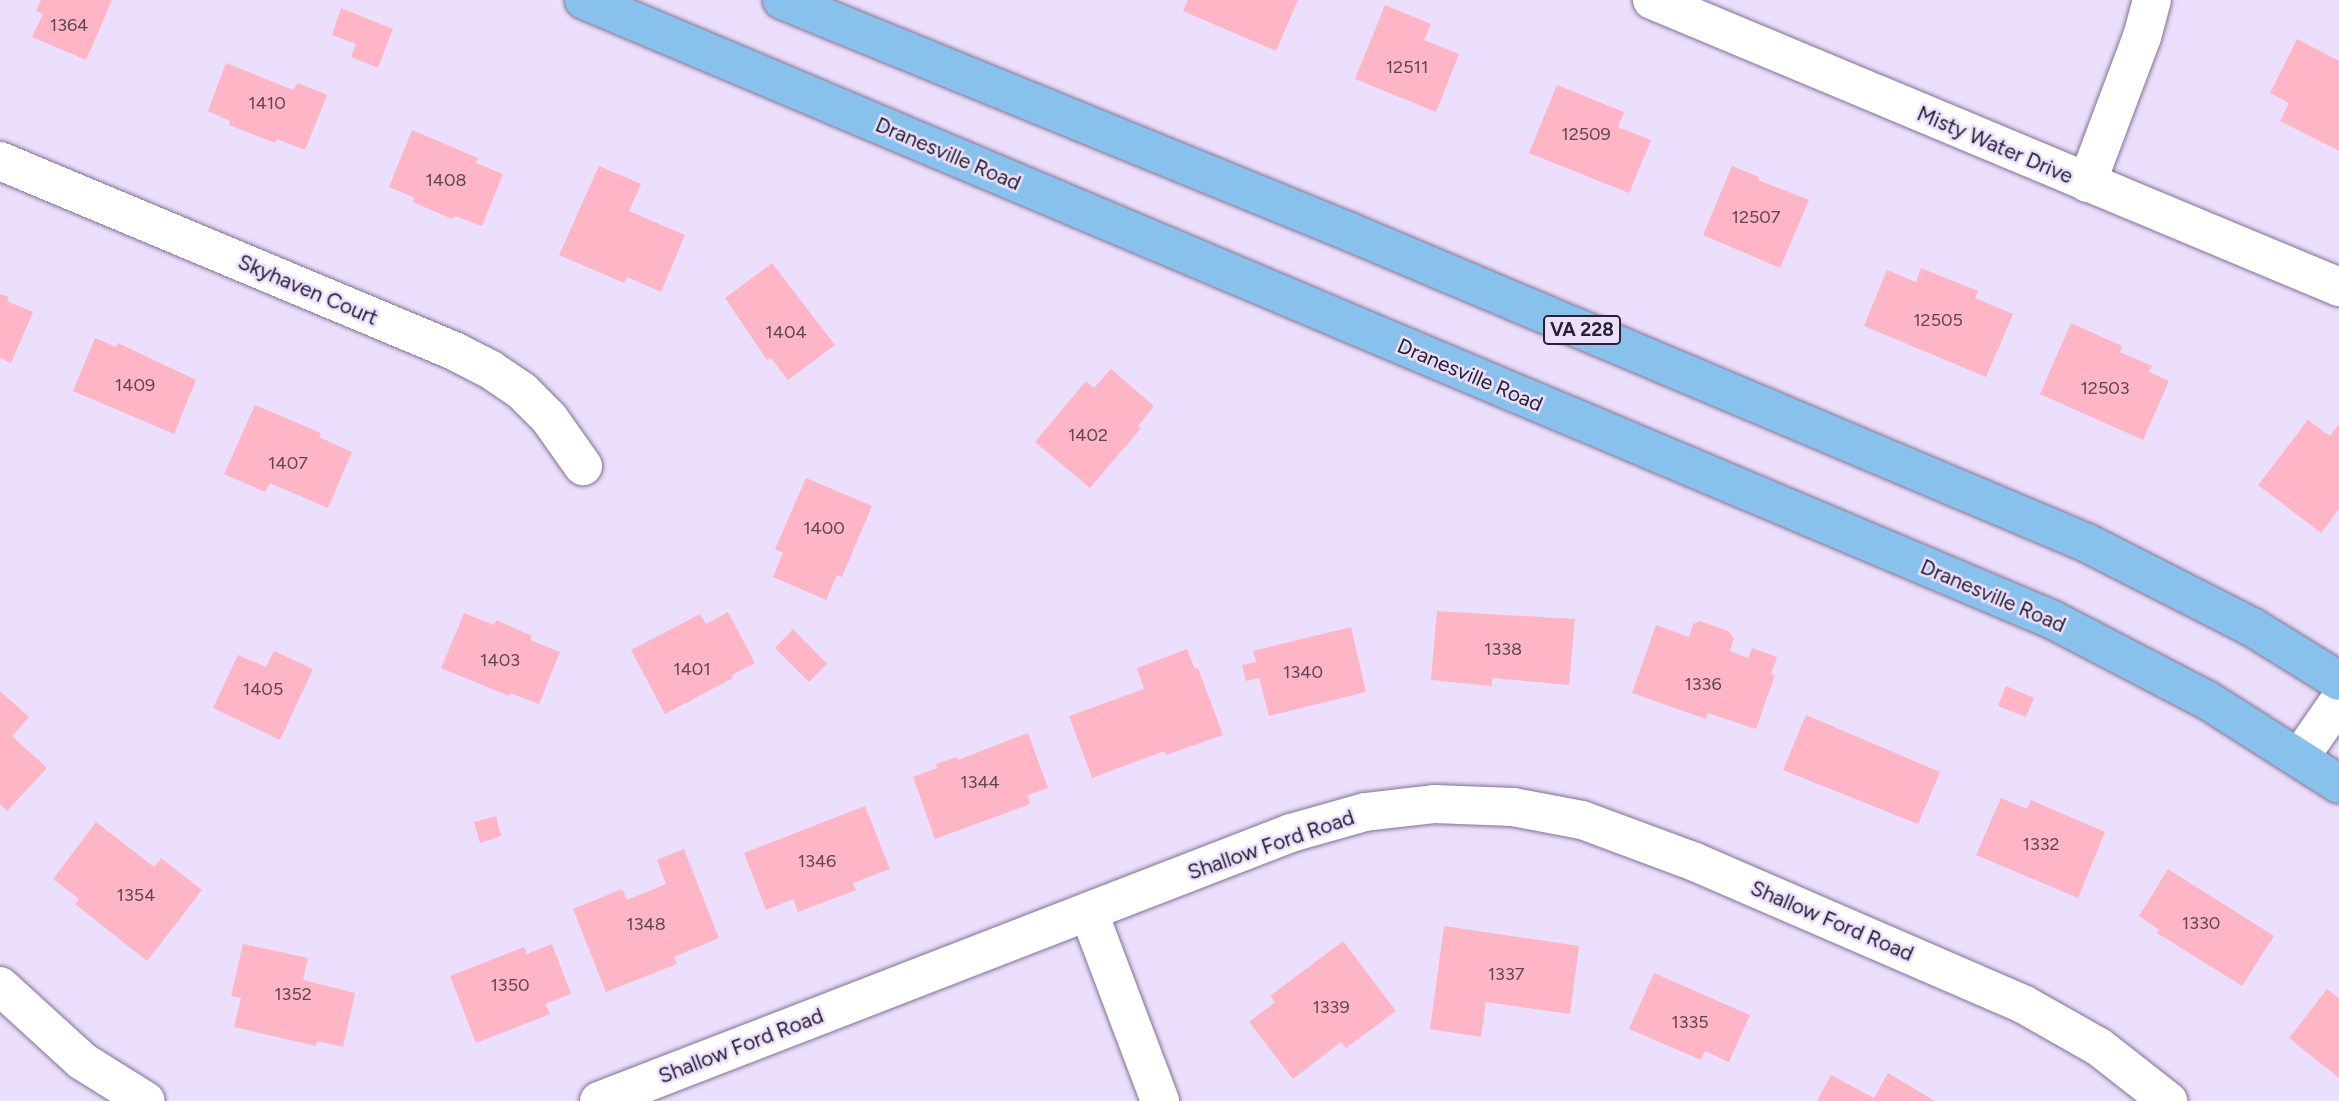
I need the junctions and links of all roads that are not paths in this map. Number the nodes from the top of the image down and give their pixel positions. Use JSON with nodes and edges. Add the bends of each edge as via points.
{"nodes":[{"id":1,"x":584,"y":0,"type":"edge"},
{"id":2,"x":782,"y":0,"type":"edge"},
{"id":3,"x":1652,"y":0,"type":"edge"},
{"id":4,"x":2152,"y":0,"type":"edge"},
{"id":5,"x":0,"y":161,"type":"edge"},
{"id":6,"x":2087,"y":183,"type":"junction"},
{"id":7,"x":2339,"y":287,"type":"edge"},
{"id":8,"x":583,"y":466,"type":"dead end"},
{"id":9,"x":2339,"y":681,"type":"edge"},
{"id":10,"x":2339,"y":701,"type":"edge"},
{"id":11,"x":2300,"y":757,"type":"junction"},
{"id":12,"x":2339,"y":784,"type":"edge"},
{"id":13,"x":1089,"y":913,"type":"junction"},
{"id":14,"x":0,"y":986,"type":"edge"},
{"id":15,"x":146,"y":1101,"type":"edge"},
{"id":16,"x":599,"y":1101,"type":"edge"},
{"id":17,"x":1160,"y":1101,"type":"edge"},
{"id":18,"x":2168,"y":1101,"type":"edge"}],
"edges":[{"from":1,"to":11,"type":"main road","name":"Dranesville Road","via":[[2053,620],[2207,699]]},
{"from":2,"to":9,"type":"main road","number":"VA 228","via":[[2087,543],[2241,621]]},
{"from":3,"to":6,"type":"street","name":"Misty Water Drive"},
{"from":4,"to":6,"type":"street"},
{"from":5,"to":8,"type":"street","name":"Skyhaven Court","via":[[491,370],[522,391],[549,418]]},
{"from":6,"to":7,"type":"street","name":"Misty Water Drive"},
{"from":10,"to":11,"type":"street"},
{"from":11,"to":12,"type":"main road","name":"Dranesville Road"},
{"from":13,"to":16,"type":"street","name":"Shallow Ford Road"},
{"from":13,"to":17,"type":"street"},
{"from":13,"to":18,"type":"street","name":"Shallow Ford Road","via":[[1291,833],[1364,813],[1434,804],[1513,807],[1582,820],[1695,862],[2023,1004],[2099,1047]]},
{"from":14,"to":15,"type":"street","via":[[82,1061]]}]}
